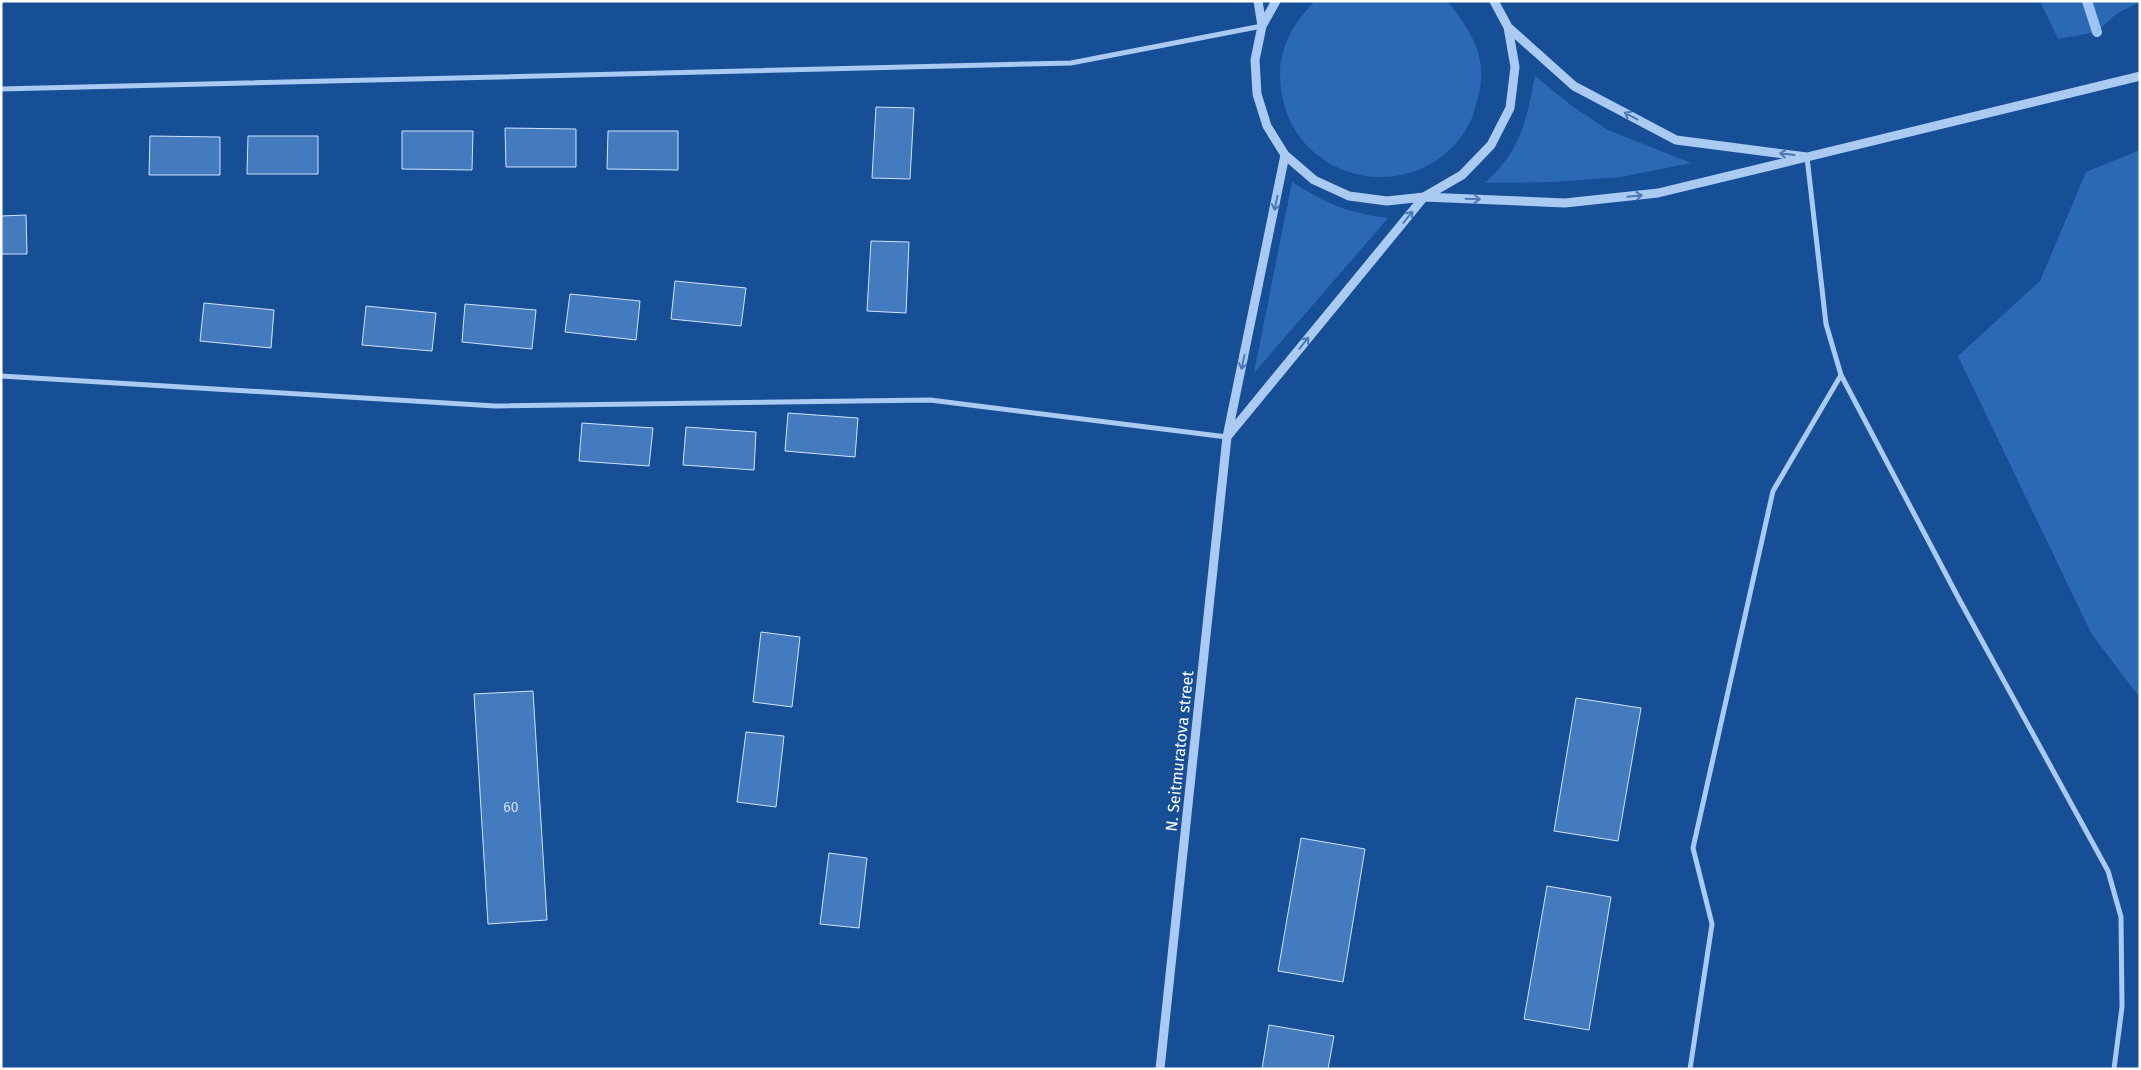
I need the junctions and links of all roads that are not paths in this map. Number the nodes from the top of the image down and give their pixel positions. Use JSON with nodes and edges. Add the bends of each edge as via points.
{"nodes":[{"id":1,"x":1258,"y":1,"type":"edge"},
{"id":2,"x":1276,"y":1,"type":"edge"},
{"id":3,"x":1494,"y":1,"type":"edge"},
{"id":4,"x":1262,"y":26,"type":"junction"},
{"id":5,"x":1508,"y":26,"type":"junction"},
{"id":6,"x":2140,"y":76,"type":"edge"},
{"id":7,"x":1,"y":89,"type":"edge"},
{"id":8,"x":1286,"y":155,"type":"junction"},
{"id":9,"x":1807,"y":157,"type":"junction"},
{"id":10,"x":1424,"y":197,"type":"junction"},
{"id":11,"x":1841,"y":374,"type":"junction"},
{"id":12,"x":1,"y":376,"type":"edge"},
{"id":13,"x":1227,"y":436,"type":"junction"},
{"id":14,"x":1160,"y":1069,"type":"edge"},
{"id":15,"x":1690,"y":1069,"type":"edge"},
{"id":16,"x":2114,"y":1069,"type":"edge"}],
"edges":[{"from":1,"to":4,"type":"street"},
{"from":2,"to":4,"type":"street"},
{"from":3,"to":5,"type":"street"},
{"from":4,"to":7,"type":"street","via":[[1071,63]]},
{"from":4,"to":8,"type":"street","via":[[1255,60],[1257,94],[1267,126]]},
{"from":9,"to":5,"type":"street","one_way":true,"via":[[1676,140],[1574,86]]},
{"from":5,"to":10,"type":"street","via":[[1515,67],[1510,108],[1491,145],[1462,175]]},
{"from":6,"to":9,"type":"street"},
{"from":8,"to":10,"type":"street","via":[[1314,180],[1349,196],[1387,201]]},
{"from":8,"to":13,"type":"street","name":"N. Seitmuratova street","one_way":true},
{"from":10,"to":9,"type":"street","one_way":true,"via":[[1565,203],[1658,193]]},
{"from":9,"to":11,"type":"street","via":[[1826,324]]},
{"from":13,"to":10,"type":"street","one_way":true},
{"from":11,"to":15,"type":"street","via":[[1773,491],[1693,848],[1712,924]]},
{"from":11,"to":16,"type":"street","via":[[1959,599],[2108,871],[2121,917],[2122,1007]]},
{"from":12,"to":13,"type":"street","via":[[495,406],[930,400]]},
{"from":13,"to":14,"type":"street","name":"N. Seitmuratova street"}]}
